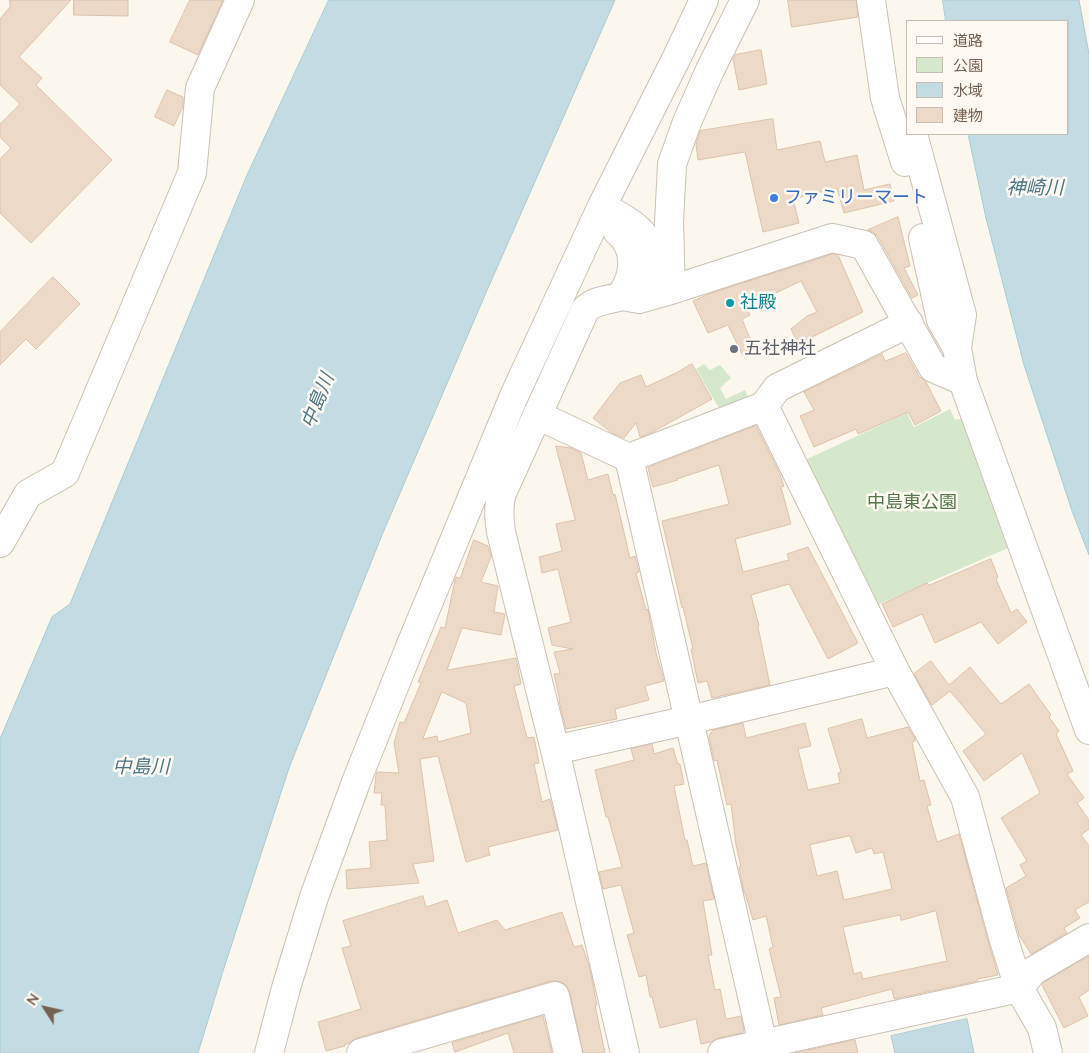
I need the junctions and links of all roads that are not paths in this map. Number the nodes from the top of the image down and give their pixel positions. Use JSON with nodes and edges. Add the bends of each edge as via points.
{"nodes":[{"id":1,"x":240,"y":0,"type":"edge"},
{"id":2,"x":704,"y":0,"type":"edge"},
{"id":3,"x":745,"y":0,"type":"edge"},
{"id":4,"x":871,"y":0,"type":"edge"},
{"id":5,"x":886,"y":0,"type":"edge"},
{"id":6,"x":906,"y":109,"type":"edge"},
{"id":7,"x":915,"y":142,"type":"edge"},
{"id":8,"x":602,"y":206,"type":"junction"},
{"id":9,"x":669,"y":223,"type":"junction"},
{"id":10,"x":646,"y":238,"type":"junction"},
{"id":11,"x":671,"y":290,"type":"junction"},
{"id":12,"x":622,"y":296,"type":"junction"},
{"id":13,"x":909,"y":323,"type":"junction"},
{"id":14,"x":957,"y":348,"type":"junction"},
{"id":15,"x":963,"y":381,"type":"junction"},
{"id":16,"x":764,"y":406,"type":"junction"},
{"id":17,"x":537,"y":415,"type":"junction"},
{"id":18,"x":629,"y":458,"type":"junction"},
{"id":19,"x":0,"y":543,"type":"edge"},
{"id":20,"x":895,"y":671,"type":"junction"},
{"id":21,"x":689,"y":720,"type":"junction"},
{"id":22,"x":1089,"y":730,"type":"edge"},
{"id":23,"x":555,"y":750,"type":"junction"},
{"id":24,"x":1089,"y":938,"type":"edge"},
{"id":25,"x":1019,"y":988,"type":"junction"},
{"id":26,"x":764,"y":1048,"type":"edge"},
{"id":27,"x":268,"y":1053,"type":"edge"},
{"id":28,"x":362,"y":1053,"type":"edge"},
{"id":29,"x":568,"y":1053,"type":"edge"},
{"id":30,"x":625,"y":1053,"type":"edge"},
{"id":31,"x":722,"y":1053,"type":"edge"},
{"id":32,"x":1048,"y":1053,"type":"edge"}],
"edges":[{"from":1,"to":19,"type":"street","via":[[200,88],[192,173],[65,473],[28,494]]},
{"from":2,"to":8,"type":"street"},
{"from":3,"to":9,"type":"street","via":[[710,70],[672,164]]},
{"from":4,"to":14,"type":"street","via":[[885,98],[905,160],[941,320]]},
{"from":5,"to":6,"type":"street","via":[[896,75]]},
{"from":7,"to":14,"type":"street","via":[[962,314]]},
{"from":8,"to":10,"type":"street","via":[[625,219]]},
{"from":8,"to":12,"type":"street","via":[[626,240],[632,255],[632,276]]},
{"from":8,"to":27,"type":"street","via":[[514,396],[356,782],[314,897]]},
{"from":9,"to":10,"type":"street","via":[[658,237]]},
{"from":9,"to":11,"type":"street"},
{"from":10,"to":12,"type":"street","via":[[652,257],[648,272],[641,285]]},
{"from":11,"to":12,"type":"street","via":[[638,299]]},
{"from":11,"to":13,"type":"street","via":[[832,238],[864,245]]},
{"from":12,"to":17,"type":"street","via":[[594,302],[584,310]]},
{"from":13,"to":15,"type":"street","via":[[933,368]]},
{"from":13,"to":16,"type":"street","via":[[777,388]]},
{"from":14,"to":15,"type":"street"},
{"from":15,"to":22,"type":"street"},
{"from":16,"to":18,"type":"street"},
{"from":16,"to":20,"type":"street"},
{"from":17,"to":18,"type":"street"},
{"from":17,"to":23,"type":"street","via":[[502,493],[499,516]]},
{"from":18,"to":21,"type":"street"},
{"from":20,"to":21,"type":"street"},
{"from":20,"to":25,"type":"street","via":[[965,798]]},
{"from":21,"to":23,"type":"street"},
{"from":21,"to":26,"type":"street"},
{"from":23,"to":30,"type":"street"},
{"from":24,"to":25,"type":"street","via":[[1033,970]]},
{"from":25,"to":26,"type":"street"},
{"from":25,"to":32,"type":"street","via":[[1042,1028]]},
{"from":26,"to":31,"type":"street"},
{"from":28,"to":29,"type":"street","via":[[555,996]]}]}
